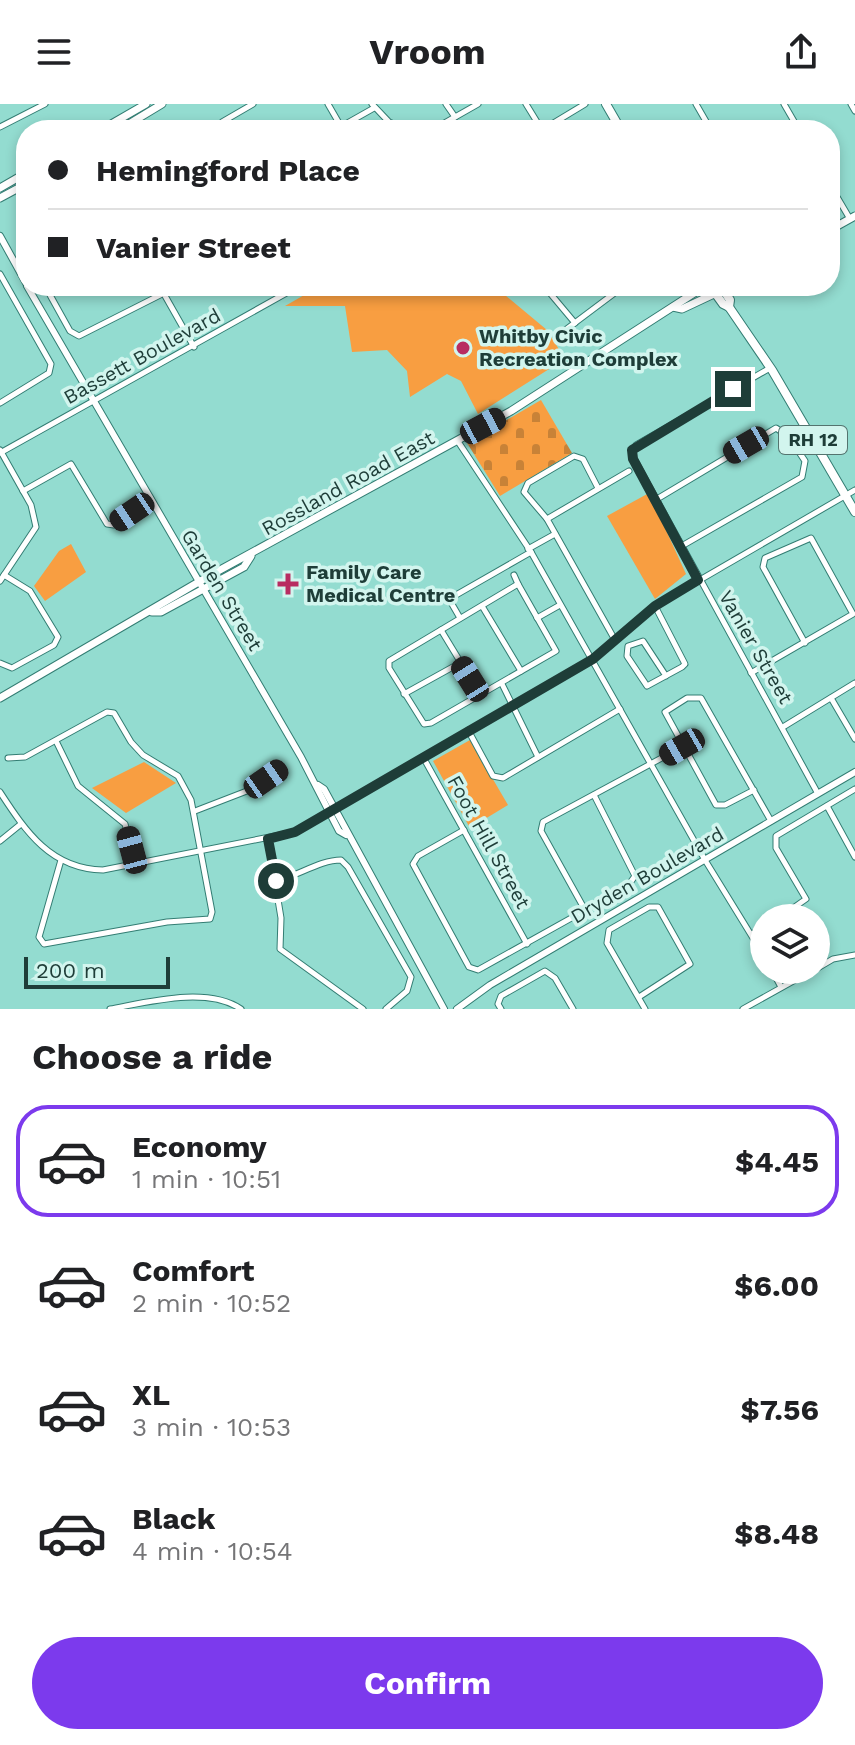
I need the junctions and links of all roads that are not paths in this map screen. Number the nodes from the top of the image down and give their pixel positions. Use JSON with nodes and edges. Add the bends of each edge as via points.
{"nodes":[{"id":1,"x":45,"y":104,"type":"edge"},
{"id":2,"x":146,"y":104,"type":"edge"},
{"id":3,"x":162,"y":104,"type":"edge"},
{"id":4,"x":253,"y":104,"type":"edge"},
{"id":5,"x":446,"y":104,"type":"edge"},
{"id":6,"x":478,"y":104,"type":"edge"},
{"id":7,"x":585,"y":104,"type":"edge"},
{"id":8,"x":851,"y":104,"type":"edge"},
{"id":9,"x":373,"y":106,"type":"edge"},
{"id":10,"x":855,"y":111,"type":"edge"},
{"id":11,"x":455,"y":117,"type":"junction"},
{"id":12,"x":118,"y":120,"type":"edge"},
{"id":13,"x":136,"y":120,"type":"edge"},
{"id":14,"x":225,"y":120,"type":"edge"},
{"id":15,"x":353,"y":120,"type":"edge"},
{"id":16,"x":448,"y":120,"type":"edge"},
{"id":17,"x":559,"y":120,"type":"edge"},
{"id":18,"x":0,"y":127,"type":"edge"},
{"id":19,"x":840,"y":200,"type":"edge"},
{"id":20,"x":852,"y":217,"type":"edge"},
{"id":21,"x":0,"y":236,"type":"edge"},
{"id":22,"x":16,"y":265,"type":"edge"},
{"id":23,"x":0,"y":274,"type":"edge"},
{"id":24,"x":33,"y":296,"type":"edge"},
{"id":25,"x":51,"y":296,"type":"edge"},
{"id":26,"x":160,"y":296,"type":"edge"},
{"id":27,"x":165,"y":296,"type":"edge"},
{"id":28,"x":282,"y":296,"type":"edge"},
{"id":29,"x":553,"y":296,"type":"edge"},
{"id":30,"x":611,"y":296,"type":"edge"},
{"id":31,"x":704,"y":296,"type":"edge"},
{"id":32,"x":722,"y":296,"type":"edge"},
{"id":33,"x":575,"y":323,"type":"junction"},
{"id":34,"x":556,"y":337,"type":"dead end"},
{"id":35,"x":194,"y":347,"type":"junction"},
{"id":36,"x":770,"y":368,"type":"junction"},
{"id":37,"x":92,"y":401,"type":"junction"},
{"id":38,"x":0,"y":403,"type":"edge"},
{"id":39,"x":457,"y":440,"type":"junction"},
{"id":40,"x":0,"y":452,"type":"edge"},
{"id":41,"x":629,"y":471,"type":"dead end"},
{"id":42,"x":598,"y":488,"type":"junction"},
{"id":43,"x":855,"y":490,"type":"edge"},
{"id":44,"x":23,"y":491,"type":"junction"},
{"id":45,"x":846,"y":496,"type":"junction"},
{"id":46,"x":657,"y":499,"type":"junction"},
{"id":47,"x":150,"y":502,"type":"junction"},
{"id":48,"x":855,"y":512,"type":"edge"},
{"id":49,"x":547,"y":519,"type":"junction"},
{"id":50,"x":555,"y":534,"type":"junction"},
{"id":51,"x":680,"y":547,"type":"junction"},
{"id":52,"x":529,"y":550,"type":"junction"},
{"id":53,"x":514,"y":575,"type":"dead end"},
{"id":54,"x":2,"y":578,"type":"edge"},
{"id":55,"x":698,"y":580,"type":"junction"},
{"id":56,"x":202,"y":584,"type":"junction"},
{"id":57,"x":518,"y":584,"type":"junction"},
{"id":58,"x":560,"y":605,"type":"junction"},
{"id":59,"x":482,"y":606,"type":"junction"},
{"id":60,"x":655,"y":606,"type":"junction"},
{"id":61,"x":460,"y":618,"type":"junction"},
{"id":62,"x":537,"y":618,"type":"junction"},
{"id":63,"x":441,"y":630,"type":"junction"},
{"id":64,"x":615,"y":640,"type":"junction"},
{"id":65,"x":805,"y":643,"type":"junction"},
{"id":66,"x":556,"y":651,"type":"junction"},
{"id":67,"x":561,"y":659,"type":"dead end"},
{"id":68,"x":593,"y":659,"type":"junction"},
{"id":69,"x":0,"y":663,"type":"edge"},
{"id":70,"x":460,"y":663,"type":"junction"},
{"id":71,"x":521,"y":671,"type":"junction"},
{"id":72,"x":751,"y":673,"type":"junction"},
{"id":73,"x":666,"y":676,"type":"junction"},
{"id":74,"x":855,"y":683,"type":"edge"},
{"id":75,"x":502,"y":684,"type":"junction"},
{"id":76,"x":404,"y":694,"type":"junction"},
{"id":77,"x":481,"y":696,"type":"junction"},
{"id":78,"x":0,"y":698,"type":"edge"},
{"id":79,"x":831,"y":698,"type":"junction"},
{"id":80,"x":511,"y":705,"type":"junction"},
{"id":81,"x":620,"y":709,"type":"junction"},
{"id":82,"x":783,"y":727,"type":"junction"},
{"id":83,"x":468,"y":730,"type":"junction"},
{"id":84,"x":855,"y":739,"type":"edge"},
{"id":85,"x":56,"y":741,"type":"junction"},
{"id":86,"x":682,"y":747,"type":"junction"},
{"id":87,"x":423,"y":757,"type":"junction"},
{"id":88,"x":538,"y":757,"type":"junction"},
{"id":89,"x":8,"y":758,"type":"dead end"},
{"id":90,"x":651,"y":764,"type":"junction"},
{"id":91,"x":281,"y":768,"type":"dead end"},
{"id":92,"x":855,"y":772,"type":"edge"},
{"id":93,"x":855,"y":789,"type":"edge"},
{"id":94,"x":754,"y":790,"type":"junction"},
{"id":95,"x":0,"y":792,"type":"edge"},
{"id":96,"x":817,"y":792,"type":"junction"},
{"id":97,"x":594,"y":795,"type":"junction"},
{"id":98,"x":827,"y":806,"type":"junction"},
{"id":99,"x":331,"y":809,"type":"junction"},
{"id":100,"x":195,"y":811,"type":"junction"},
{"id":101,"x":771,"y":821,"type":"junction"},
{"id":102,"x":21,"y":824,"type":"junction"},
{"id":103,"x":464,"y":830,"type":"junction"},
{"id":104,"x":268,"y":839,"type":"junction"},
{"id":105,"x":0,"y":841,"type":"edge"},
{"id":106,"x":202,"y":851,"type":"junction"},
{"id":107,"x":855,"y":857,"type":"edge"},
{"id":108,"x":61,"y":860,"type":"junction"},
{"id":109,"x":705,"y":860,"type":"junction"},
{"id":110,"x":136,"y":863,"type":"junction"},
{"id":111,"x":276,"y":881,"type":"junction"},
{"id":112,"x":799,"y":904,"type":"edge"},
{"id":113,"x":585,"y":910,"type":"junction"},
{"id":114,"x":750,"y":931,"type":"edge"},
{"id":115,"x":527,"y":944,"type":"junction"},
{"id":116,"x":855,"y":955,"type":"edge"},
{"id":117,"x":830,"y":961,"type":"edge"},
{"id":118,"x":779,"y":984,"type":"edge"},
{"id":119,"x":787,"y":984,"type":"edge"},
{"id":120,"x":781,"y":987,"type":"junction"},
{"id":121,"x":639,"y":997,"type":"junction"},
{"id":122,"x":110,"y":1009,"type":"edge"},
{"id":123,"x":241,"y":1009,"type":"edge"},
{"id":124,"x":363,"y":1009,"type":"edge"},
{"id":125,"x":386,"y":1009,"type":"edge"},
{"id":126,"x":444,"y":1009,"type":"edge"},
{"id":127,"x":457,"y":1009,"type":"edge"},
{"id":128,"x":501,"y":1009,"type":"edge"},
{"id":129,"x":573,"y":1009,"type":"edge"},
{"id":130,"x":645,"y":1009,"type":"edge"},
{"id":131,"x":743,"y":1009,"type":"edge"}],
"edges":[{"from":1,"to":18,"type":"street"},
{"from":2,"to":12,"type":"main road"},
{"from":3,"to":13,"type":"main road"},
{"from":4,"to":14,"type":"street"},
{"from":5,"to":11,"type":"street"},
{"from":6,"to":11,"type":"street"},
{"from":7,"to":17,"type":"street"},
{"from":8,"to":10,"type":"street"},
{"from":9,"to":15,"type":"street"},
{"from":11,"to":16,"type":"street"},
{"from":19,"to":20,"type":"street"},
{"from":21,"to":22,"type":"street","name":"Garden Street"},
{"from":23,"to":38,"type":"street","via":[[51,364],[49,373]]},
{"from":24,"to":37,"type":"street","name":"Garden Street"},
{"from":25,"to":26,"type":"street","via":[[70,331],[79,336]]},
{"from":27,"to":35,"type":"street"},
{"from":28,"to":35,"type":"street","name":"Bassett Boulevard"},
{"from":29,"to":33,"type":"street"},
{"from":30,"to":33,"type":"street"},
{"from":31,"to":39,"type":"main road","name":"Rossland Road East","via":[[682,309],[673,307]]},
{"from":32,"to":36,"type":"main road","number":"RH 12"},
{"from":33,"to":34,"type":"street"},
{"from":35,"to":37,"type":"street","name":"Bassett Boulevard"},
{"from":36,"to":45,"type":"main road","number":"RH 12"},
{"from":36,"to":46,"type":"street","name":"Vanier Street","via":[[633,447],[633,459]]},
{"from":37,"to":40,"type":"street","name":"Bassett Boulevard"},
{"from":37,"to":47,"type":"street","name":"Garden Street"},
{"from":39,"to":52,"type":"street"},
{"from":39,"to":56,"type":"main road","name":"Rossland Road East"},
{"from":40,"to":44,"type":"street"},
{"from":41,"to":42,"type":"street"},
{"from":42,"to":49,"type":"street"},
{"from":42,"to":49,"type":"street","via":[[583,459],[574,456],[528,483],[524,492]]},
{"from":43,"to":45,"type":"street"},
{"from":44,"to":47,"type":"street","via":[[71,464],[107,524],[114,525]]},
{"from":44,"to":54,"type":"street","via":[[36,527]]},
{"from":45,"to":48,"type":"main road","number":"RH 12"},
{"from":45,"to":55,"type":"street"},
{"from":46,"to":51,"type":"street","name":"Vanier Street"},
{"from":46,"to":51,"type":"street","via":[[779,427],[805,461],[802,477]]},
{"from":47,"to":56,"type":"street","name":"Garden Street"},
{"from":49,"to":50,"type":"street"},
{"from":50,"to":52,"type":"street"},
{"from":50,"to":64,"type":"street"},
{"from":51,"to":55,"type":"street","name":"Vanier Street"},
{"from":52,"to":58,"type":"street"},
{"from":52,"to":61,"type":"street","via":[[449,599]]},
{"from":53,"to":57,"type":"street"},
{"from":54,"to":69,"type":"street","via":[[30,591],[58,637],[54,645],[12,668]]},
{"from":55,"to":60,"type":"street"},
{"from":55,"to":72,"type":"street","name":"Vanier Street"},
{"from":56,"to":78,"type":"main road","name":"Rossland Road East"},
{"from":56,"to":99,"type":"street","name":"Garden Street"},
{"from":57,"to":59,"type":"street"},
{"from":57,"to":62,"type":"street"},
{"from":58,"to":62,"type":"street"},
{"from":58,"to":68,"type":"street"},
{"from":59,"to":61,"type":"street"},
{"from":59,"to":71,"type":"street"},
{"from":60,"to":64,"type":"street"},
{"from":60,"to":73,"type":"street","via":[[686,659]]},
{"from":61,"to":63,"type":"street"},
{"from":62,"to":66,"type":"street"},
{"from":63,"to":70,"type":"street"},
{"from":63,"to":76,"type":"street","via":[[389,661]]},
{"from":64,"to":68,"type":"street"},
{"from":65,"to":65,"type":"street","via":[[853,614],[814,540],[807,537],[765,558],[763,567]]},
{"from":65,"to":72,"type":"street"},
{"from":66,"to":67,"type":"street"},
{"from":66,"to":71,"type":"street"},
{"from":68,"to":80,"type":"street"},
{"from":68,"to":81,"type":"street"},
{"from":70,"to":76,"type":"street"},
{"from":70,"to":77,"type":"street"},
{"from":71,"to":75,"type":"street"},
{"from":72,"to":82,"type":"street","name":"Vanier Street"},
{"from":73,"to":73,"type":"street","via":[[647,686],[627,656],[628,646],[648,643]]},
{"from":74,"to":79,"type":"street"},
{"from":75,"to":77,"type":"street"},
{"from":75,"to":80,"type":"street"},
{"from":76,"to":77,"type":"street","via":[[420,721],[428,724]]},
{"from":79,"to":82,"type":"street"},
{"from":79,"to":84,"type":"street"},
{"from":80,"to":83,"type":"street"},
{"from":80,"to":88,"type":"street"},
{"from":81,"to":88,"type":"street"},
{"from":81,"to":90,"type":"street"},
{"from":82,"to":96,"type":"street","name":"Vanier Street"},
{"from":83,"to":87,"type":"street"},
{"from":83,"to":88,"type":"street","via":[[493,776],[503,778]]},
{"from":85,"to":89,"type":"street","via":[[25,757]]},
{"from":85,"to":100,"type":"street","via":[[114,713],[143,755],[178,776]]},
{"from":85,"to":110,"type":"street","via":[[78,786],[125,824]]},
{"from":86,"to":90,"type":"street"},
{"from":86,"to":94,"type":"street","via":[[716,805]]},
{"from":86,"to":94,"type":"street","via":[[665,712],[697,696]]},
{"from":87,"to":99,"type":"street"},
{"from":87,"to":103,"type":"street","name":"Foot Hill Street"},
{"from":90,"to":97,"type":"street"},
{"from":90,"to":109,"type":"street"},
{"from":91,"to":100,"type":"street","via":[[252,789]]},
{"from":92,"to":96,"type":"street","name":"Dryden Boulevard"},
{"from":93,"to":98,"type":"street"},
{"from":94,"to":101,"type":"street"},
{"from":95,"to":102,"type":"street"},
{"from":96,"to":101,"type":"street","name":"Dryden Boulevard"},
{"from":97,"to":113,"type":"street","via":[[635,876],[627,887]]},
{"from":97,"to":113,"type":"street","via":[[543,822],[541,831]]},
{"from":98,"to":107,"type":"street"},
{"from":98,"to":112,"type":"street","via":[[776,836],[776,848],[806,899]]},
{"from":99,"to":104,"type":"street","via":[[295,832]]},
{"from":99,"to":126,"type":"street","name":"Garden Street"},
{"from":100,"to":106,"type":"street"},
{"from":101,"to":109,"type":"street","name":"Dryden Boulevard"},
{"from":102,"to":105,"type":"street"},
{"from":102,"to":108,"type":"street","via":[[43,851]]},
{"from":103,"to":115,"type":"street","name":"Foot Hill Street"},
{"from":103,"to":115,"type":"street","via":[[418,856],[413,864],[416,873],[469,967],[478,970]]},
{"from":104,"to":106,"type":"street"},
{"from":104,"to":111,"type":"street"},
{"from":106,"to":108,"type":"street","via":[[210,919],[44,944],[39,937]]},
{"from":106,"to":110,"type":"street"},
{"from":108,"to":110,"type":"street","via":[[85,870]]},
{"from":109,"to":114,"type":"street"},
{"from":109,"to":127,"type":"street","name":"Dryden Boulevard"},
{"from":111,"to":124,"type":"street","via":[[284,955]]},
{"from":111,"to":125,"type":"street","via":[[331,860],[348,867],[411,977],[407,991]]},
{"from":113,"to":115,"type":"street"},
{"from":116,"to":117,"type":"street"},
{"from":118,"to":120,"type":"street"},
{"from":119,"to":120,"type":"street"},
{"from":120,"to":131,"type":"street"},
{"from":121,"to":121,"type":"street","via":[[690,964],[658,907],[609,930],[607,943]]},
{"from":121,"to":130,"type":"street"},
{"from":122,"to":123,"type":"street","via":[[183,996]]},
{"from":128,"to":129,"type":"street","via":[[501,996],[545,971]]}]}
